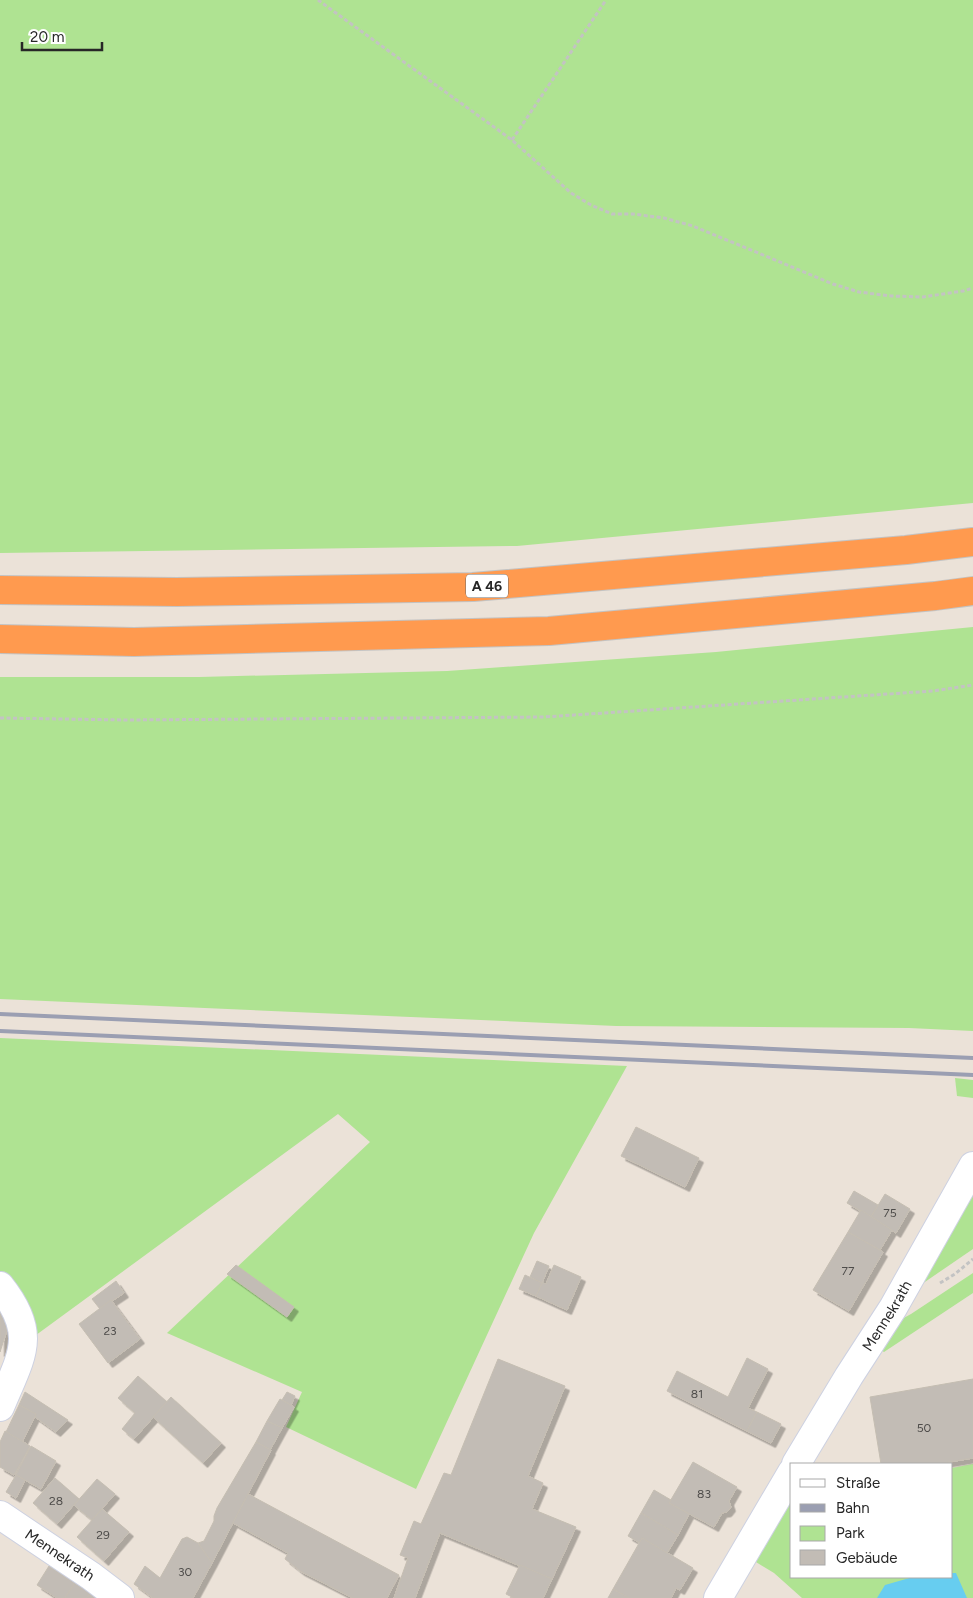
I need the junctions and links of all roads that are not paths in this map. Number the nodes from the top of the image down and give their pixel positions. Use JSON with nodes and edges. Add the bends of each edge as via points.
{"nodes":[{"id":1,"x":973,"y":542,"type":"edge"},
{"id":2,"x":0,"y":590,"type":"edge"},
{"id":3,"x":973,"y":591,"type":"edge"},
{"id":4,"x":0,"y":639,"type":"edge"},
{"id":5,"x":973,"y":1166,"type":"edge"},
{"id":6,"x":0,"y":1286,"type":"edge"},
{"id":7,"x":0,"y":1407,"type":"edge"},
{"id":8,"x":797,"y":1463,"type":"edge"},
{"id":9,"x":790,"y":1475,"type":"edge"},
{"id":10,"x":0,"y":1515,"type":"edge"},
{"id":11,"x":120,"y":1598,"type":"edge"},
{"id":12,"x":718,"y":1598,"type":"edge"}],
"edges":[{"from":1,"to":2,"type":"highway","number":"A 46","via":[[473,588],[177,592]]},
{"from":3,"to":4,"type":"highway","via":[[549,631],[134,642]]},
{"from":5,"to":8,"type":"street","name":"Mennekrath","via":[[893,1308]]},
{"from":6,"to":7,"type":"street","via":[[13,1303],[24,1330],[22,1355]]},
{"from":9,"to":12,"type":"street"},
{"from":10,"to":11,"type":"street","name":"Mennekrath"}]}
